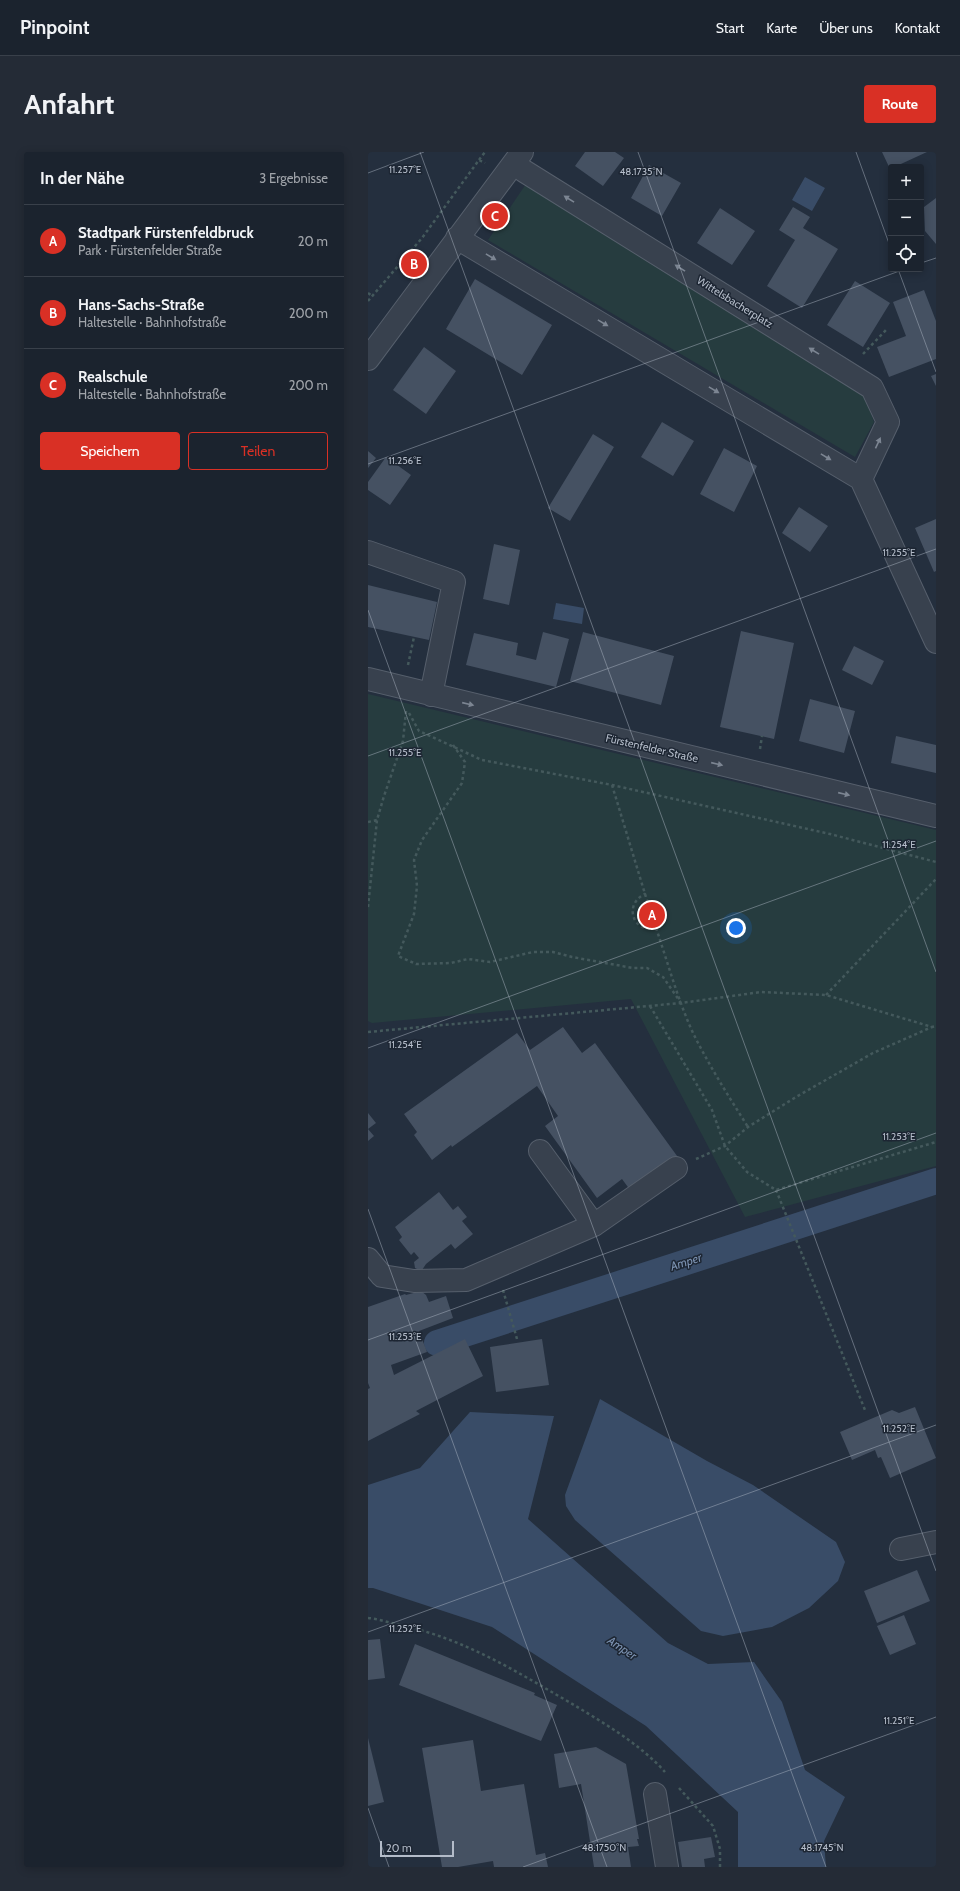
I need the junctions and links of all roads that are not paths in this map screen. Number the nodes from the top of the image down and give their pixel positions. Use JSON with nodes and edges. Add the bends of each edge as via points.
{"nodes":[{"id":1,"x":518,"y":158,"type":"edge"},
{"id":2,"x":457,"y":238,"type":"junction"},
{"id":3,"x":371,"y":347,"type":"edge"},
{"id":4,"x":861,"y":479,"type":"junction"},
{"id":5,"x":368,"y":552,"type":"edge"},
{"id":6,"x":936,"y":642,"type":"edge"},
{"id":7,"x":368,"y":679,"type":"edge"},
{"id":8,"x":430,"y":695,"type":"junction"},
{"id":9,"x":936,"y":816,"type":"edge"},
{"id":10,"x":540,"y":1151,"type":"dead end"},
{"id":11,"x":676,"y":1168,"type":"road end"},
{"id":12,"x":594,"y":1225,"type":"junction"},
{"id":13,"x":368,"y":1258,"type":"edge"},
{"id":14,"x":936,"y":1542,"type":"edge"},
{"id":15,"x":901,"y":1549,"type":"dead end"},
{"id":16,"x":655,"y":1794,"type":"dead end"},
{"id":17,"x":667,"y":1867,"type":"edge"}],
"edges":[{"from":1,"to":2,"type":"street"},
{"from":4,"to":1,"type":"street","name":"Wittelsbacherplatz","one_way":true,"via":[[888,422],[872,388],[524,171]]},
{"from":2,"to":3,"type":"street"},
{"from":2,"to":4,"type":"street","one_way":true},
{"from":4,"to":6,"type":"street"},
{"from":5,"to":8,"type":"street","via":[[454,582]]},
{"from":7,"to":8,"type":"street","name":"Fürstenfelder Straße"},
{"from":8,"to":9,"type":"street","name":"Fürstenfelder Straße","one_way":true},
{"from":10,"to":12,"type":"street"},
{"from":11,"to":12,"type":"street"},
{"from":12,"to":13,"type":"street","via":[[466,1280],[414,1281],[382,1276]]},
{"from":14,"to":15,"type":"street"},
{"from":16,"to":17,"type":"street"}]}
